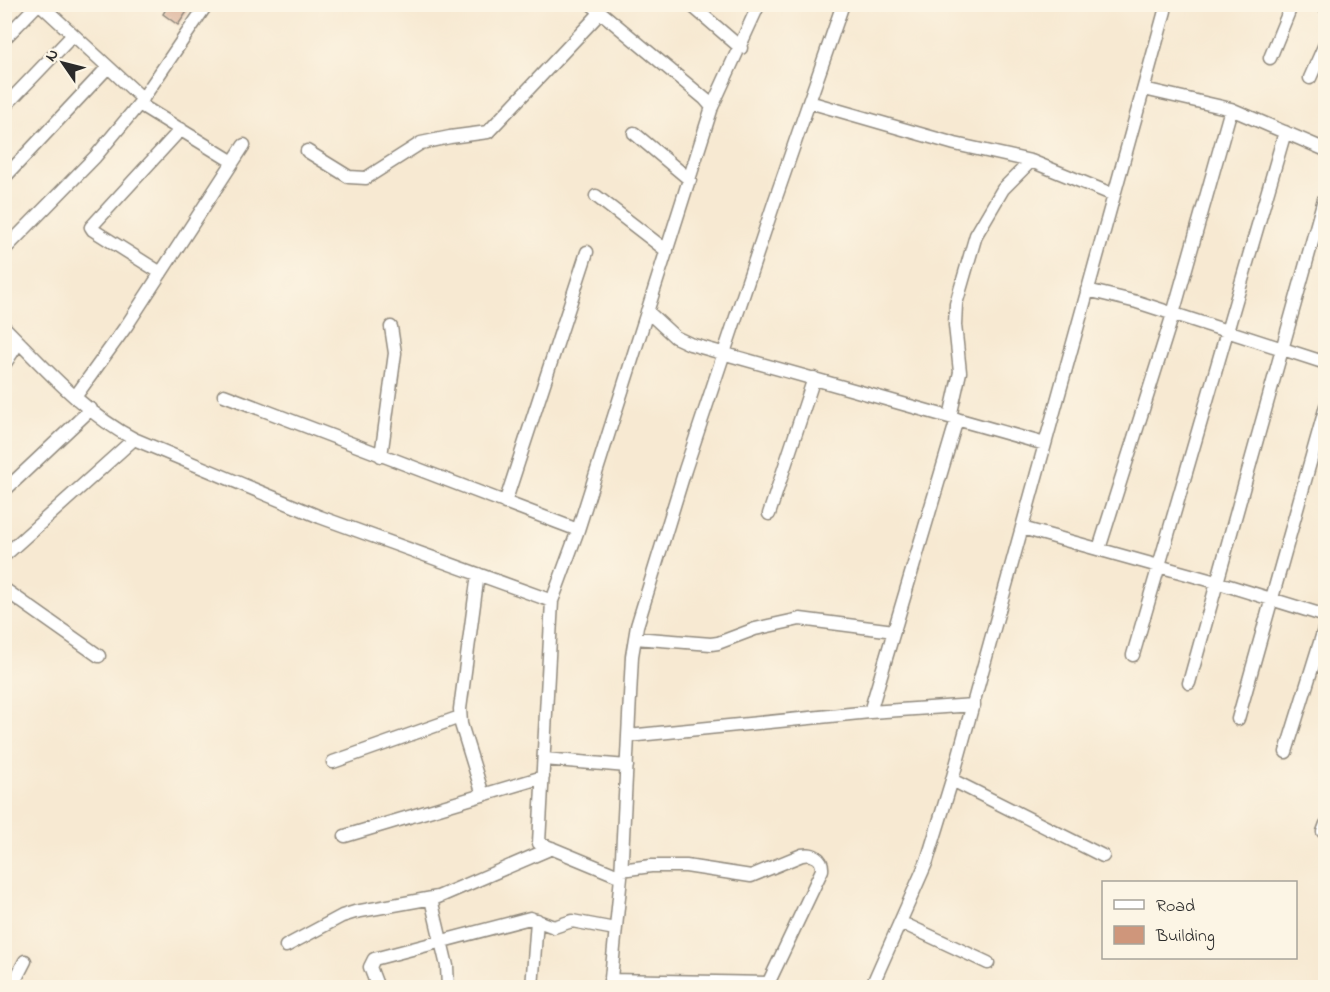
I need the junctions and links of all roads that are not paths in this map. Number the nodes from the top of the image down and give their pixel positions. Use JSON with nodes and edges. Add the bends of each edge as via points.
{"nodes":[{"id":1,"x":39,"y":4,"type":"edge"},
{"id":2,"x":207,"y":4,"type":"edge"},
{"id":3,"x":690,"y":4,"type":"edge"},
{"id":4,"x":759,"y":4,"type":"edge"},
{"id":5,"x":843,"y":4,"type":"edge"},
{"id":6,"x":1164,"y":4,"type":"edge"},
{"id":7,"x":1292,"y":4,"type":"edge"},
{"id":8,"x":1318,"y":4,"type":"edge"},
{"id":9,"x":1326,"y":8,"type":"edge"},
{"id":10,"x":595,"y":9,"type":"edge"},
{"id":11,"x":73,"y":35,"type":"junction"},
{"id":12,"x":4,"y":39,"type":"edge"},
{"id":13,"x":1326,"y":42,"type":"edge"},
{"id":14,"x":741,"y":48,"type":"junction"},
{"id":15,"x":1270,"y":58,"type":"dead end"},
{"id":16,"x":108,"y":67,"type":"junction"},
{"id":17,"x":1310,"y":78,"type":"dead end"},
{"id":18,"x":1144,"y":89,"type":"junction"},
{"id":19,"x":141,"y":101,"type":"junction"},
{"id":20,"x":809,"y":102,"type":"junction"},
{"id":21,"x":4,"y":107,"type":"edge"},
{"id":22,"x":712,"y":107,"type":"junction"},
{"id":23,"x":1231,"y":109,"type":"junction"},
{"id":24,"x":181,"y":129,"type":"junction"},
{"id":25,"x":1285,"y":132,"type":"junction"},
{"id":26,"x":634,"y":133,"type":"dead end"},
{"id":27,"x":244,"y":145,"type":"dead end"},
{"id":28,"x":1326,"y":150,"type":"edge"},
{"id":29,"x":307,"y":151,"type":"dead end"},
{"id":30,"x":1031,"y":161,"type":"junction"},
{"id":31,"x":233,"y":162,"type":"junction"},
{"id":32,"x":4,"y":178,"type":"edge"},
{"id":33,"x":690,"y":180,"type":"junction"},
{"id":34,"x":1114,"y":195,"type":"junction"},
{"id":35,"x":596,"y":196,"type":"dead end"},
{"id":36,"x":1324,"y":199,"type":"edge"},
{"id":37,"x":4,"y":250,"type":"edge"},
{"id":38,"x":667,"y":251,"type":"junction"},
{"id":39,"x":588,"y":252,"type":"dead end"},
{"id":40,"x":161,"y":273,"type":"junction"},
{"id":41,"x":1087,"y":290,"type":"junction"},
{"id":42,"x":647,"y":311,"type":"junction"},
{"id":43,"x":1173,"y":314,"type":"junction"},
{"id":44,"x":4,"y":327,"type":"edge"},
{"id":45,"x":391,"y":327,"type":"dead end"},
{"id":46,"x":1227,"y":331,"type":"junction"},
{"id":47,"x":19,"y":342,"type":"junction"},
{"id":48,"x":1282,"y":349,"type":"junction"},
{"id":49,"x":724,"y":352,"type":"junction"},
{"id":50,"x":1326,"y":363,"type":"edge"},
{"id":51,"x":4,"y":365,"type":"edge"},
{"id":52,"x":814,"y":378,"type":"junction"},
{"id":53,"x":224,"y":395,"type":"dead end"},
{"id":54,"x":75,"y":397,"type":"junction"},
{"id":55,"x":1326,"y":406,"type":"edge"},
{"id":56,"x":91,"y":410,"type":"junction"},
{"id":57,"x":953,"y":418,"type":"junction"},
{"id":58,"x":134,"y":439,"type":"junction"},
{"id":59,"x":1045,"y":444,"type":"junction"},
{"id":60,"x":381,"y":456,"type":"junction"},
{"id":61,"x":4,"y":491,"type":"edge"},
{"id":62,"x":505,"y":503,"type":"junction"},
{"id":63,"x":769,"y":514,"type":"dead end"},
{"id":64,"x":1022,"y":528,"type":"junction"},
{"id":65,"x":578,"y":530,"type":"junction"},
{"id":66,"x":1099,"y":549,"type":"junction"},
{"id":67,"x":4,"y":556,"type":"edge"},
{"id":68,"x":1159,"y":566,"type":"junction"},
{"id":69,"x":478,"y":574,"type":"junction"},
{"id":70,"x":1216,"y":582,"type":"junction"},
{"id":71,"x":4,"y":589,"type":"edge"},
{"id":72,"x":1272,"y":599,"type":"junction"},
{"id":73,"x":552,"y":601,"type":"junction"},
{"id":74,"x":1326,"y":616,"type":"edge"},
{"id":75,"x":1326,"y":623,"type":"edge"},
{"id":76,"x":894,"y":631,"type":"junction"},
{"id":77,"x":635,"y":638,"type":"junction"},
{"id":78,"x":1133,"y":655,"type":"dead end"},
{"id":79,"x":99,"y":656,"type":"dead end"},
{"id":80,"x":1189,"y":682,"type":"dead end"},
{"id":81,"x":974,"y":705,"type":"junction"},
{"id":82,"x":870,"y":712,"type":"junction"},
{"id":83,"x":460,"y":717,"type":"junction"},
{"id":84,"x":1238,"y":719,"type":"dead end"},
{"id":85,"x":628,"y":736,"type":"junction"},
{"id":86,"x":1286,"y":752,"type":"dead end"},
{"id":87,"x":544,"y":759,"type":"junction"},
{"id":88,"x":333,"y":762,"type":"dead end"},
{"id":89,"x":627,"y":766,"type":"junction"},
{"id":90,"x":543,"y":777,"type":"junction"},
{"id":91,"x":952,"y":780,"type":"junction"},
{"id":92,"x":483,"y":795,"type":"junction"},
{"id":93,"x":345,"y":836,"type":"dead end"},
{"id":94,"x":552,"y":848,"type":"junction"},
{"id":95,"x":1103,"y":856,"type":"dead end"},
{"id":96,"x":621,"y":873,"type":"junction"},
{"id":97,"x":431,"y":899,"type":"junction"},
{"id":98,"x":537,"y":920,"type":"junction"},
{"id":99,"x":900,"y":922,"type":"junction"},
{"id":100,"x":615,"y":929,"type":"junction"},
{"id":101,"x":442,"y":941,"type":"junction"},
{"id":102,"x":286,"y":946,"type":"dead end"},
{"id":103,"x":25,"y":962,"type":"dead end"},
{"id":104,"x":988,"y":963,"type":"dead end"},
{"id":105,"x":610,"y":984,"type":"edge"},
{"id":106,"x":767,"y":985,"type":"edge"},
{"id":107,"x":11,"y":987,"type":"edge"},
{"id":108,"x":378,"y":987,"type":"edge"},
{"id":109,"x":448,"y":987,"type":"edge"},
{"id":110,"x":532,"y":987,"type":"edge"},
{"id":111,"x":871,"y":987,"type":"edge"}],
"edges":[{"from":1,"to":11,"type":"street"},
{"from":1,"to":12,"type":"street"},
{"from":2,"to":19,"type":"street"},
{"from":3,"to":14,"type":"street"},
{"from":4,"to":14,"type":"street"},
{"from":5,"to":20,"type":"street"},
{"from":6,"to":18,"type":"street"},
{"from":7,"to":15,"type":"street"},
{"from":8,"to":9,"type":"street"},
{"from":10,"to":22,"type":"street"},
{"from":10,"to":29,"type":"street","via":[[488,132],[421,143],[366,178],[346,175]]},
{"from":11,"to":16,"type":"street"},
{"from":11,"to":21,"type":"street"},
{"from":13,"to":17,"type":"street"},
{"from":14,"to":22,"type":"street"},
{"from":16,"to":19,"type":"street"},
{"from":16,"to":32,"type":"street"},
{"from":18,"to":23,"type":"street"},
{"from":18,"to":34,"type":"street"},
{"from":19,"to":24,"type":"street"},
{"from":19,"to":37,"type":"street","via":[[95,156]]},
{"from":20,"to":30,"type":"street","via":[[955,144]]},
{"from":20,"to":49,"type":"street"},
{"from":22,"to":33,"type":"street"},
{"from":23,"to":25,"type":"street"},
{"from":23,"to":43,"type":"street"},
{"from":24,"to":31,"type":"street"},
{"from":24,"to":40,"type":"street","via":[[91,227]]},
{"from":25,"to":28,"type":"street"},
{"from":25,"to":46,"type":"street"},
{"from":26,"to":33,"type":"street"},
{"from":27,"to":31,"type":"street"},
{"from":30,"to":34,"type":"street"},
{"from":30,"to":57,"type":"street","via":[[1003,189],[973,245],[956,304],[960,372]]},
{"from":31,"to":40,"type":"street"},
{"from":33,"to":38,"type":"street"},
{"from":34,"to":41,"type":"street"},
{"from":35,"to":38,"type":"street"},
{"from":36,"to":48,"type":"street"},
{"from":38,"to":42,"type":"street"},
{"from":39,"to":62,"type":"street"},
{"from":40,"to":54,"type":"street"},
{"from":41,"to":43,"type":"street"},
{"from":41,"to":59,"type":"street"},
{"from":42,"to":49,"type":"street","via":[[681,341]]},
{"from":42,"to":65,"type":"street"},
{"from":43,"to":46,"type":"street"},
{"from":43,"to":66,"type":"street"},
{"from":44,"to":47,"type":"street"},
{"from":45,"to":60,"type":"street","via":[[395,353]]},
{"from":46,"to":48,"type":"street"},
{"from":46,"to":68,"type":"street"},
{"from":47,"to":51,"type":"street"},
{"from":47,"to":54,"type":"street"},
{"from":48,"to":50,"type":"street"},
{"from":48,"to":70,"type":"street"},
{"from":49,"to":52,"type":"street"},
{"from":49,"to":77,"type":"street"},
{"from":52,"to":57,"type":"street"},
{"from":52,"to":63,"type":"street"},
{"from":53,"to":60,"type":"street"},
{"from":54,"to":56,"type":"street"},
{"from":55,"to":72,"type":"street"},
{"from":56,"to":58,"type":"street"},
{"from":56,"to":61,"type":"street"},
{"from":57,"to":59,"type":"street"},
{"from":57,"to":76,"type":"street"},
{"from":58,"to":67,"type":"street"},
{"from":58,"to":69,"type":"street","via":[[320,517]]},
{"from":59,"to":64,"type":"street"},
{"from":60,"to":62,"type":"street"},
{"from":62,"to":65,"type":"street"},
{"from":64,"to":66,"type":"street"},
{"from":64,"to":81,"type":"street"},
{"from":65,"to":73,"type":"street"},
{"from":66,"to":68,"type":"street"},
{"from":68,"to":70,"type":"street"},
{"from":68,"to":78,"type":"street"},
{"from":69,"to":73,"type":"street"},
{"from":69,"to":83,"type":"street"},
{"from":70,"to":72,"type":"street"},
{"from":70,"to":80,"type":"street"},
{"from":71,"to":79,"type":"street"},
{"from":72,"to":74,"type":"street"},
{"from":72,"to":84,"type":"street"},
{"from":73,"to":87,"type":"street"},
{"from":75,"to":86,"type":"street"},
{"from":76,"to":77,"type":"street","via":[[800,619],[711,644]]},
{"from":76,"to":82,"type":"street"},
{"from":77,"to":85,"type":"street"},
{"from":81,"to":82,"type":"street"},
{"from":81,"to":91,"type":"street"},
{"from":82,"to":85,"type":"street"},
{"from":83,"to":88,"type":"street"},
{"from":83,"to":92,"type":"street"},
{"from":85,"to":89,"type":"street"},
{"from":87,"to":89,"type":"street"},
{"from":87,"to":90,"type":"street"},
{"from":89,"to":96,"type":"street"},
{"from":90,"to":92,"type":"street"},
{"from":90,"to":94,"type":"street","via":[[539,843]]},
{"from":91,"to":95,"type":"street"},
{"from":91,"to":99,"type":"street","via":[[927,861]]},
{"from":92,"to":93,"type":"street"},
{"from":94,"to":96,"type":"street"},
{"from":94,"to":97,"type":"street"},
{"from":96,"to":100,"type":"street"},
{"from":96,"to":106,"type":"street","via":[[651,866],[686,866],[751,876],[802,855],[818,858],[822,870]]},
{"from":97,"to":101,"type":"street"},
{"from":97,"to":102,"type":"street","via":[[342,916]]},
{"from":98,"to":100,"type":"street","via":[[554,927],[572,921]]},
{"from":98,"to":101,"type":"street","via":[[530,918]]},
{"from":98,"to":110,"type":"street"},
{"from":99,"to":104,"type":"street"},
{"from":99,"to":111,"type":"street"},
{"from":100,"to":105,"type":"street"},
{"from":101,"to":108,"type":"street","via":[[374,959],[370,967]]},
{"from":101,"to":109,"type":"street"},
{"from":103,"to":107,"type":"street"},
{"from":105,"to":106,"type":"street"}]}
